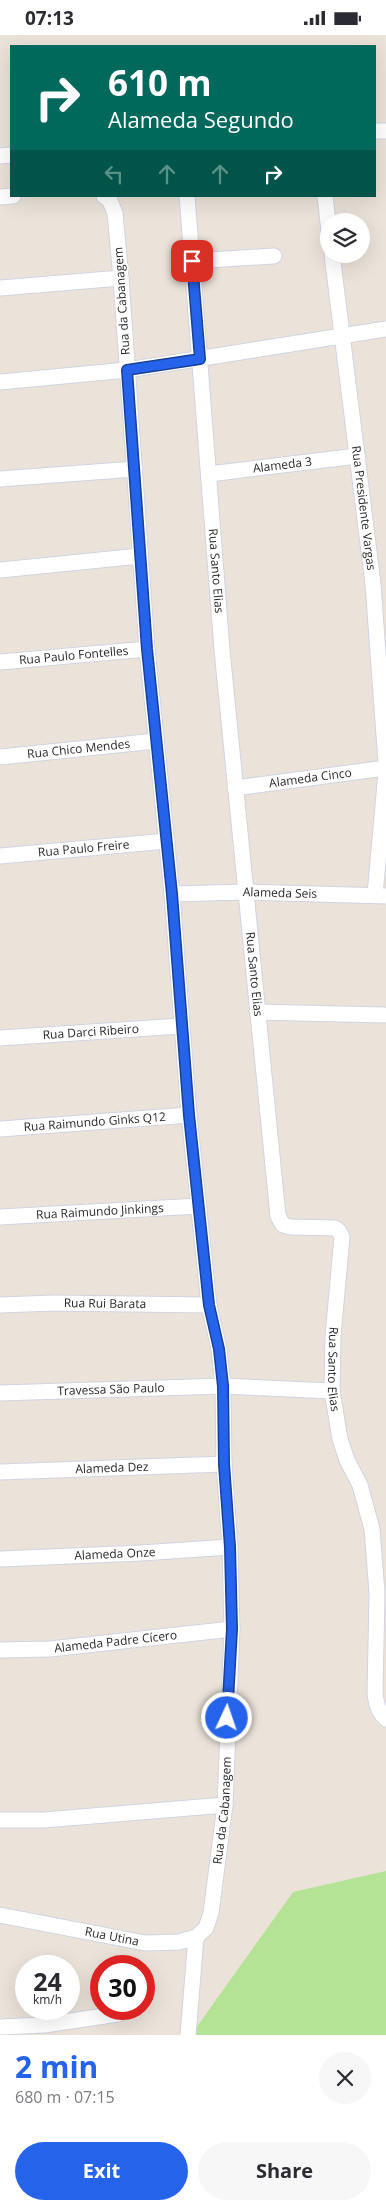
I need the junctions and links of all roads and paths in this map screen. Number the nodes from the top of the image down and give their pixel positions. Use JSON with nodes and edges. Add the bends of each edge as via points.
{"nodes":[{"id":1,"x":105,"y":197,"type":"edge"},
{"id":2,"x":187,"y":197,"type":"edge"},
{"id":3,"x":324,"y":197,"type":"edge"},
{"id":4,"x":326,"y":213,"type":"edge"},
{"id":5,"x":274,"y":257,"type":"dead end"},
{"id":6,"x":192,"y":261,"type":"junction"},
{"id":7,"x":333,"y":263,"type":"edge"},
{"id":8,"x":121,"y":278,"type":"junction"},
{"id":9,"x":0,"y":287,"type":"edge"},
{"id":10,"x":386,"y":329,"type":"edge"},
{"id":11,"x":342,"y":337,"type":"junction"},
{"id":12,"x":200,"y":359,"type":"junction"},
{"id":13,"x":127,"y":370,"type":"junction"},
{"id":14,"x":0,"y":382,"type":"edge"},
{"id":15,"x":357,"y":456,"type":"junction"},
{"id":16,"x":135,"y":469,"type":"junction"},
{"id":17,"x":209,"y":474,"type":"junction"},
{"id":18,"x":0,"y":479,"type":"edge"},
{"id":19,"x":140,"y":557,"type":"junction"},
{"id":20,"x":0,"y":570,"type":"edge"},
{"id":21,"x":147,"y":649,"type":"junction"},
{"id":22,"x":0,"y":663,"type":"edge"},
{"id":23,"x":384,"y":693,"type":"edge"},
{"id":24,"x":156,"y":741,"type":"junction"},
{"id":25,"x":0,"y":757,"type":"edge"},
{"id":26,"x":386,"y":763,"type":"edge"},
{"id":27,"x":386,"y":768,"type":"edge"},
{"id":28,"x":386,"y":772,"type":"edge"},
{"id":29,"x":235,"y":788,"type":"junction"},
{"id":30,"x":167,"y":841,"type":"junction"},
{"id":31,"x":0,"y":856,"type":"edge"},
{"id":32,"x":244,"y":891,"type":"junction"},
{"id":33,"x":172,"y":894,"type":"junction"},
{"id":34,"x":381,"y":896,"type":"edge"},
{"id":35,"x":258,"y":1012,"type":"junction"},
{"id":36,"x":384,"y":1015,"type":"dead end"},
{"id":37,"x":181,"y":1026,"type":"junction"},
{"id":38,"x":0,"y":1038,"type":"edge"},
{"id":39,"x":189,"y":1115,"type":"junction"},
{"id":40,"x":0,"y":1129,"type":"edge"},
{"id":41,"x":198,"y":1206,"type":"junction"},
{"id":42,"x":0,"y":1217,"type":"edge"},
{"id":43,"x":0,"y":1305,"type":"edge"},
{"id":44,"x":209,"y":1305,"type":"junction"},
{"id":45,"x":223,"y":1386,"type":"junction"},
{"id":46,"x":332,"y":1391,"type":"junction"},
{"id":47,"x":0,"y":1393,"type":"edge"},
{"id":48,"x":224,"y":1464,"type":"junction"},
{"id":49,"x":0,"y":1472,"type":"edge"},
{"id":50,"x":230,"y":1547,"type":"junction"},
{"id":51,"x":0,"y":1559,"type":"edge"},
{"id":52,"x":232,"y":1629,"type":"junction"},
{"id":53,"x":0,"y":1650,"type":"edge"},
{"id":54,"x":386,"y":1719,"type":"edge"},
{"id":55,"x":225,"y":1805,"type":"junction"},
{"id":56,"x":0,"y":1820,"type":"edge"},
{"id":57,"x":0,"y":1915,"type":"edge"},
{"id":58,"x":196,"y":1937,"type":"junction"},
{"id":59,"x":90,"y":2018,"type":"edge"},
{"id":60,"x":0,"y":2027,"type":"edge"},
{"id":61,"x":188,"y":2035,"type":"edge"}],
"edges":[{"from":1,"to":8,"type":"street","name":"Rua da Cabanagem","via":[[114,213]]},
{"from":2,"to":6,"type":"street","name":"Rua Santo Elias"},
{"from":3,"to":4,"type":"street"},
{"from":5,"to":6,"type":"street"},
{"from":6,"to":12,"type":"street","name":"Rua Santo Elias"},
{"from":7,"to":11,"type":"street","name":"Rua Presidente Vargas"},
{"from":8,"to":9,"type":"street"},
{"from":8,"to":13,"type":"street","name":"Rua da Cabanagem"},
{"from":10,"to":11,"type":"street"},
{"from":11,"to":12,"type":"street"},
{"from":11,"to":15,"type":"street","name":"Rua Presidente Vargas"},
{"from":12,"to":13,"type":"street"},
{"from":12,"to":17,"type":"street","name":"Rua Santo Elias"},
{"from":13,"to":14,"type":"street"},
{"from":13,"to":16,"type":"street","name":"Rua da Cabanagem"},
{"from":15,"to":17,"type":"street","name":"Alameda 3"},
{"from":15,"to":23,"type":"street","name":"Rua Presidente Vargas"},
{"from":16,"to":18,"type":"street"},
{"from":16,"to":19,"type":"street","name":"Rua da Cabanagem"},
{"from":17,"to":29,"type":"street","name":"Rua Santo Elias"},
{"from":19,"to":20,"type":"street"},
{"from":19,"to":21,"type":"street","name":"Rua da Cabanagem"},
{"from":21,"to":22,"type":"street","name":"Rua Paulo Fontelles"},
{"from":21,"to":24,"type":"street","name":"Rua da Cabanagem"},
{"from":23,"to":26,"type":"street","name":"Rua Presidente Vargas"},
{"from":24,"to":25,"type":"street","name":"Rua Chico Mendes"},
{"from":24,"to":30,"type":"street","name":"Rua da Cabanagem"},
{"from":27,"to":29,"type":"street","name":"Alameda Cinco"},
{"from":28,"to":34,"type":"street"},
{"from":29,"to":32,"type":"street","name":"Rua Santo Elias"},
{"from":30,"to":31,"type":"street","name":"Rua Paulo Freire"},
{"from":30,"to":33,"type":"street","name":"Rua da Cabanagem"},
{"from":32,"to":33,"type":"street","name":"Alameda Seis"},
{"from":32,"to":34,"type":"street","name":"Alameda Seis"},
{"from":32,"to":35,"type":"street","name":"Rua Santo Elias"},
{"from":33,"to":37,"type":"street","name":"Rua da Cabanagem"},
{"from":35,"to":36,"type":"street"},
{"from":35,"to":46,"type":"street","name":"Rua Santo Elias","via":[[278,1217],[283,1225],[291,1227],[335,1228],[342,1237],[333,1336]]},
{"from":37,"to":38,"type":"street","name":"Rua Darci Ribeiro"},
{"from":37,"to":39,"type":"street","name":"Rua da Cabanagem"},
{"from":39,"to":40,"type":"street","name":"Rua Raimundo Ginks Q12"},
{"from":39,"to":41,"type":"street","name":"Rua da Cabanagem"},
{"from":41,"to":42,"type":"street","name":"Rua Raimundo Jinkings"},
{"from":41,"to":44,"type":"street","name":"Rua da Cabanagem"},
{"from":43,"to":44,"type":"street","name":"Rua Rui Barata"},
{"from":44,"to":45,"type":"street","name":"Rua da Cabanagem"},
{"from":45,"to":46,"type":"street","name":"Travessa São Paulo"},
{"from":45,"to":47,"type":"street","name":"Travessa São Paulo"},
{"from":45,"to":48,"type":"street","name":"Rua da Cabanagem"},
{"from":46,"to":54,"type":"street","name":"Rua Santo Elias","via":[[340,1439],[360,1485],[372,1529],[377,1593],[375,1693],[381,1715]]},
{"from":48,"to":49,"type":"street","name":"Alameda Dez"},
{"from":48,"to":50,"type":"street","name":"Rua da Cabanagem"},
{"from":50,"to":51,"type":"street","name":"Alameda Onze"},
{"from":50,"to":52,"type":"street","name":"Rua da Cabanagem"},
{"from":52,"to":53,"type":"street","name":"Alameda Padre Cícero","via":[[50,1649]]},
{"from":52,"to":55,"type":"street","name":"Rua da Cabanagem"},
{"from":55,"to":56,"type":"street","via":[[44,1820]]},
{"from":55,"to":58,"type":"street","name":"Rua da Cabanagem","via":[[211,1913],[206,1928]]},
{"from":57,"to":58,"type":"street","name":"Rua Utina","via":[[145,1943],[179,1942]]},
{"from":58,"to":61,"type":"street"},
{"from":59,"to":60,"type":"street"}]}
